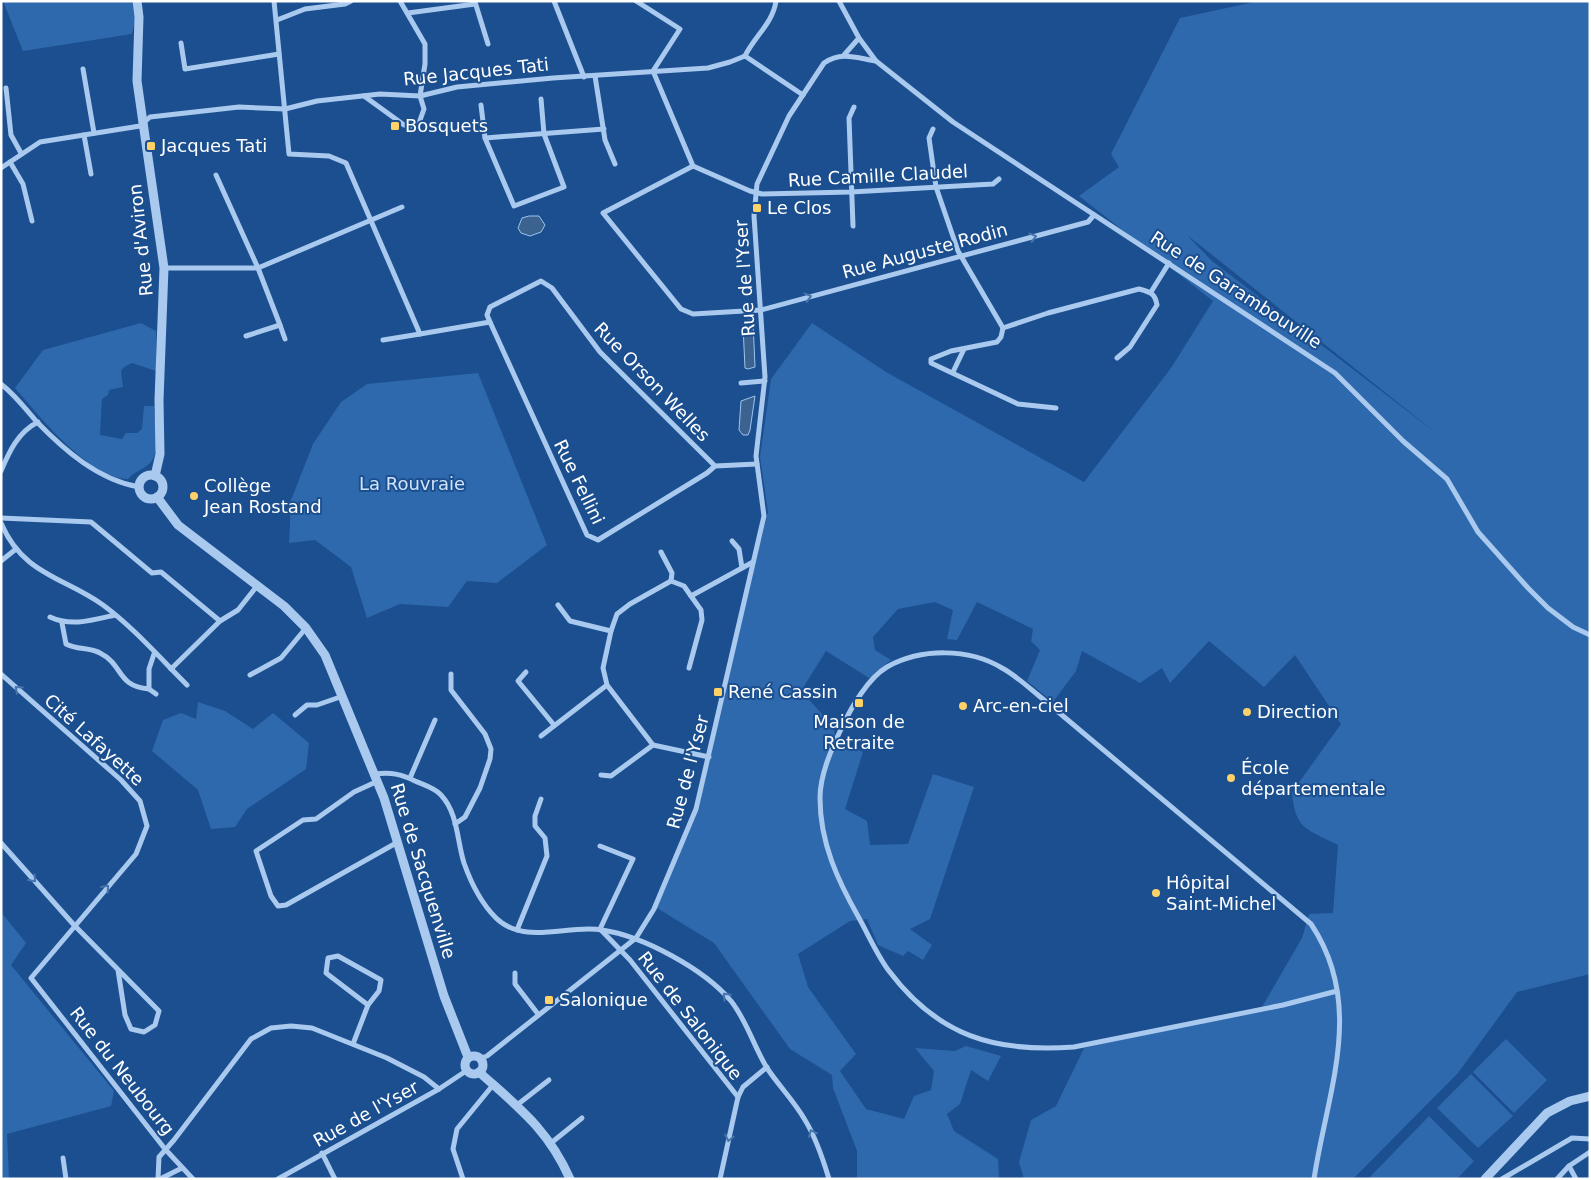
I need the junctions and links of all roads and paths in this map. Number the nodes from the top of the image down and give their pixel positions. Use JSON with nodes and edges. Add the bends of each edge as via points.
{"nodes":[{"id":1,"x":137,"y":1,"type":"edge"},
{"id":2,"x":274,"y":1,"type":"edge"},
{"id":3,"x":351,"y":1,"type":"edge"},
{"id":4,"x":400,"y":1,"type":"edge"},
{"id":5,"x":554,"y":1,"type":"edge"},
{"id":6,"x":636,"y":1,"type":"edge"},
{"id":7,"x":776,"y":1,"type":"edge"},
{"id":8,"x":839,"y":1,"type":"edge"},
{"id":9,"x":475,"y":3,"type":"edge"},
{"id":10,"x":408,"y":13,"type":"junction"},
{"id":11,"x":277,"y":20,"type":"junction"},
{"id":12,"x":859,"y":38,"type":"junction"},
{"id":13,"x":181,"y":43,"type":"dead end"},
{"id":14,"x":488,"y":44,"type":"dead end"},
{"id":15,"x":279,"y":54,"type":"junction"},
{"id":16,"x":844,"y":55,"type":"junction"},
{"id":17,"x":745,"y":56,"type":"junction"},
{"id":18,"x":876,"y":61,"type":"junction"},
{"id":19,"x":83,"y":69,"type":"dead end"},
{"id":20,"x":653,"y":71,"type":"junction"},
{"id":21,"x":595,"y":76,"type":"junction"},
{"id":22,"x":584,"y":77,"type":"junction"},
{"id":23,"x":6,"y":88,"type":"dead end"},
{"id":24,"x":803,"y":95,"type":"junction"},
{"id":25,"x":364,"y":96,"type":"junction"},
{"id":26,"x":420,"y":96,"type":"junction"},
{"id":27,"x":541,"y":99,"type":"dead end"},
{"id":28,"x":481,"y":105,"type":"dead end"},
{"id":29,"x":854,"y":107,"type":"dead end"},
{"id":30,"x":285,"y":109,"type":"junction"},
{"id":31,"x":143,"y":123,"type":"junction"},
{"id":32,"x":604,"y":129,"type":"junction"},
{"id":33,"x":933,"y":129,"type":"dead end"},
{"id":34,"x":94,"y":133,"type":"junction"},
{"id":35,"x":544,"y":134,"type":"junction"},
{"id":36,"x":84,"y":135,"type":"junction"},
{"id":37,"x":485,"y":138,"type":"junction"},
{"id":38,"x":21,"y":153,"type":"junction"},
{"id":39,"x":10,"y":162,"type":"junction"},
{"id":40,"x":615,"y":164,"type":"dead end"},
{"id":41,"x":693,"y":166,"type":"junction"},
{"id":42,"x":1,"y":168,"type":"edge"},
{"id":43,"x":91,"y":174,"type":"dead end"},
{"id":44,"x":216,"y":175,"type":"dead end"},
{"id":45,"x":999,"y":179,"type":"dead end"},
{"id":46,"x":936,"y":187,"type":"junction"},
{"id":47,"x":851,"y":192,"type":"junction"},
{"id":48,"x":756,"y":193,"type":"junction"},
{"id":49,"x":402,"y":207,"type":"dead end"},
{"id":50,"x":1094,"y":215,"type":"junction"},
{"id":51,"x":371,"y":220,"type":"junction"},
{"id":52,"x":32,"y":221,"type":"dead end"},
{"id":53,"x":853,"y":226,"type":"dead end"},
{"id":54,"x":961,"y":256,"type":"junction"},
{"id":55,"x":1169,"y":263,"type":"junction"},
{"id":56,"x":164,"y":268,"type":"junction"},
{"id":57,"x":258,"y":268,"type":"junction"},
{"id":58,"x":1151,"y":292,"type":"junction"},
{"id":59,"x":761,"y":310,"type":"junction"},
{"id":60,"x":490,"y":322,"type":"junction"},
{"id":61,"x":280,"y":325,"type":"junction"},
{"id":62,"x":1003,"y":328,"type":"junction"},
{"id":63,"x":420,"y":334,"type":"junction"},
{"id":64,"x":246,"y":336,"type":"dead end"},
{"id":65,"x":286,"y":339,"type":"dead end"},
{"id":66,"x":383,"y":340,"type":"dead end"},
{"id":67,"x":964,"y":349,"type":"junction"},
{"id":68,"x":1118,"y":358,"type":"dead end"},
{"id":69,"x":952,"y":372,"type":"junction"},
{"id":70,"x":764,"y":382,"type":"junction"},
{"id":71,"x":741,"y":383,"type":"dead end"},
{"id":72,"x":1,"y":384,"type":"edge"},
{"id":73,"x":1056,"y":408,"type":"dead end"},
{"id":74,"x":38,"y":422,"type":"junction"},
{"id":75,"x":757,"y":464,"type":"junction"},
{"id":76,"x":714,"y":466,"type":"junction"},
{"id":77,"x":1,"y":471,"type":"edge"},
{"id":78,"x":155,"y":476,"type":"junction"},
{"id":79,"x":139,"y":488,"type":"junction"},
{"id":80,"x":157,"y":497,"type":"junction"},
{"id":81,"x":1,"y":518,"type":"edge"},
{"id":82,"x":1,"y":523,"type":"edge"},
{"id":83,"x":732,"y":540,"type":"dead end"},
{"id":84,"x":16,"y":549,"type":"junction"},
{"id":85,"x":661,"y":552,"type":"dead end"},
{"id":86,"x":1,"y":561,"type":"edge"},
{"id":87,"x":753,"y":562,"type":"junction"},
{"id":88,"x":742,"y":568,"type":"junction"},
{"id":89,"x":671,"y":581,"type":"junction"},
{"id":90,"x":257,"y":586,"type":"junction"},
{"id":91,"x":691,"y":596,"type":"junction"},
{"id":92,"x":558,"y":605,"type":"dead end"},
{"id":93,"x":115,"y":614,"type":"junction"},
{"id":94,"x":50,"y":617,"type":"dead end"},
{"id":95,"x":220,"y":621,"type":"junction"},
{"id":96,"x":62,"y":623,"type":"junction"},
{"id":97,"x":306,"y":628,"type":"junction"},
{"id":98,"x":611,"y":631,"type":"junction"},
{"id":99,"x":1590,"y":635,"type":"edge"},
{"id":100,"x":154,"y":654,"type":"junction"},
{"id":101,"x":689,"y":668,"type":"dead end"},
{"id":102,"x":171,"y":669,"type":"junction"},
{"id":103,"x":526,"y":672,"type":"dead end"},
{"id":104,"x":1,"y":674,"type":"edge"},
{"id":105,"x":451,"y":674,"type":"dead end"},
{"id":106,"x":250,"y":675,"type":"dead end"},
{"id":107,"x":187,"y":685,"type":"dead end"},
{"id":108,"x":607,"y":685,"type":"junction"},
{"id":109,"x":149,"y":689,"type":"junction"},
{"id":110,"x":156,"y":694,"type":"dead end"},
{"id":111,"x":343,"y":696,"type":"junction"},
{"id":112,"x":295,"y":715,"type":"dead end"},
{"id":113,"x":435,"y":720,"type":"dead end"},
{"id":114,"x":554,"y":725,"type":"junction"},
{"id":115,"x":541,"y":736,"type":"dead end"},
{"id":116,"x":653,"y":745,"type":"junction"},
{"id":117,"x":708,"y":758,"type":"junction"},
{"id":118,"x":601,"y":775,"type":"dead end"},
{"id":119,"x":377,"y":777,"type":"junction"},
{"id":120,"x":410,"y":778,"type":"junction"},
{"id":121,"x":541,"y":799,"type":"dead end"},
{"id":122,"x":455,"y":824,"type":"junction"},
{"id":123,"x":398,"y":842,"type":"junction"},
{"id":124,"x":1,"y":843,"type":"edge"},
{"id":125,"x":600,"y":846,"type":"dead end"},
{"id":126,"x":74,"y":924,"type":"junction"},
{"id":127,"x":600,"y":929,"type":"junction"},
{"id":128,"x":517,"y":930,"type":"junction"},
{"id":129,"x":636,"y":938,"type":"junction"},
{"id":130,"x":621,"y":951,"type":"junction"},
{"id":131,"x":118,"y":970,"type":"junction"},
{"id":132,"x":515,"y":973,"type":"dead end"},
{"id":133,"x":31,"y":978,"type":"joint"},
{"id":134,"x":1337,"y":991,"type":"junction"},
{"id":135,"x":368,"y":1005,"type":"junction"},
{"id":136,"x":538,"y":1014,"type":"junction"},
{"id":137,"x":353,"y":1044,"type":"junction"},
{"id":138,"x":468,"y":1057,"type":"junction"},
{"id":139,"x":480,"y":1058,"type":"junction"},
{"id":140,"x":767,"y":1067,"type":"junction"},
{"id":141,"x":466,"y":1071,"type":"junction"},
{"id":142,"x":479,"y":1072,"type":"junction"},
{"id":143,"x":549,"y":1080,"type":"dead end"},
{"id":144,"x":493,"y":1085,"type":"junction"},
{"id":145,"x":439,"y":1089,"type":"junction"},
{"id":146,"x":1590,"y":1096,"type":"edge"},
{"id":147,"x":738,"y":1097,"type":"junction"},
{"id":148,"x":517,"y":1105,"type":"junction"},
{"id":149,"x":582,"y":1118,"type":"dead end"},
{"id":150,"x":1590,"y":1139,"type":"edge"},
{"id":151,"x":551,"y":1143,"type":"junction"},
{"id":152,"x":165,"y":1149,"type":"junction"},
{"id":153,"x":1590,"y":1152,"type":"edge"},
{"id":154,"x":322,"y":1154,"type":"junction"},
{"id":155,"x":62,"y":1158,"type":"dead end"},
{"id":156,"x":1569,"y":1166,"type":"junction"},
{"id":157,"x":182,"y":1168,"type":"junction"},
{"id":158,"x":66,"y":1179,"type":"edge"},
{"id":159,"x":159,"y":1179,"type":"edge"},
{"id":160,"x":193,"y":1179,"type":"edge"},
{"id":161,"x":278,"y":1179,"type":"edge"},
{"id":162,"x":335,"y":1179,"type":"edge"},
{"id":163,"x":462,"y":1179,"type":"edge"},
{"id":164,"x":570,"y":1179,"type":"edge"},
{"id":165,"x":720,"y":1179,"type":"edge"},
{"id":166,"x":829,"y":1179,"type":"edge"},
{"id":167,"x":1314,"y":1179,"type":"edge"},
{"id":168,"x":1486,"y":1179,"type":"edge"},
{"id":169,"x":1502,"y":1179,"type":"edge"},
{"id":170,"x":1557,"y":1179,"type":"edge"},
{"id":171,"x":1576,"y":1179,"type":"edge"}],
"edges":[{"from":1,"to":31,"type":"street","name":"Rue d'Aviron","via":[[137,81]]},
{"from":2,"to":11,"type":"street"},
{"from":3,"to":11,"type":"street","via":[[305,9]]},
{"from":4,"to":10,"type":"street"},
{"from":5,"to":22,"type":"street"},
{"from":6,"to":20,"type":"street","via":[[680,29]]},
{"from":7,"to":17,"type":"street","via":[[772,16],[752,41]]},
{"from":8,"to":12,"type":"street","name":"Rue de Garambouville"},
{"from":9,"to":10,"type":"street"},
{"from":9,"to":14,"type":"street"},
{"from":10,"to":26,"type":"street","via":[[425,44]]},
{"from":11,"to":15,"type":"street"},
{"from":12,"to":16,"type":"street","name":"Rue de l'Yser"},
{"from":12,"to":18,"type":"street","name":"Rue de Garambouville"},
{"from":13,"to":15,"type":"street","via":[[185,69]]},
{"from":15,"to":30,"type":"street"},
{"from":16,"to":18,"type":"street"},
{"from":16,"to":24,"type":"street","name":"Rue de l'Yser","via":[[824,62]]},
{"from":17,"to":20,"type":"street","name":"Rue Jacques Tati","via":[[708,68]]},
{"from":17,"to":24,"type":"street"},
{"from":18,"to":50,"type":"street","name":"Rue de Garambouville","via":[[953,122]]},
{"from":19,"to":34,"type":"street"},
{"from":20,"to":21,"type":"street","name":"Rue Jacques Tati"},
{"from":20,"to":41,"type":"street"},
{"from":21,"to":22,"type":"street","name":"Rue Jacques Tati"},
{"from":21,"to":32,"type":"street"},
{"from":22,"to":26,"type":"street","name":"Rue Jacques Tati","via":[[457,87]]},
{"from":23,"to":38,"type":"street","via":[[11,135]]},
{"from":24,"to":48,"type":"street","name":"Rue de l'Yser","via":[[769,155]]},
{"from":25,"to":26,"type":"street","name":"Rue Jacques Tati"},
{"from":25,"to":26,"type":"street","via":[[393,118],[410,126],[419,123],[424,109]]},
{"from":25,"to":30,"type":"street","name":"Rue Jacques Tati","via":[[317,101]]},
{"from":27,"to":35,"type":"street"},
{"from":28,"to":37,"type":"street"},
{"from":29,"to":47,"type":"street","via":[[848,118]]},
{"from":30,"to":31,"type":"street","name":"Rue Jacques Tati","via":[[240,107],[150,117]]},
{"from":30,"to":51,"type":"street","via":[[289,154],[328,156],[346,164]]},
{"from":31,"to":34,"type":"street","name":"Rue Jacques Tati"},
{"from":31,"to":56,"type":"street","name":"Rue d'Aviron"},
{"from":32,"to":35,"type":"street"},
{"from":32,"to":40,"type":"street","via":[[604,140]]},
{"from":33,"to":46,"type":"street","via":[[929,138]]},
{"from":34,"to":36,"type":"street","name":"Rue Jacques Tati"},
{"from":35,"to":37,"type":"street"},
{"from":35,"to":37,"type":"street","via":[[564,187],[514,206]]},
{"from":36,"to":38,"type":"street","name":"Rue Jacques Tati","via":[[40,142]]},
{"from":36,"to":43,"type":"street"},
{"from":38,"to":39,"type":"street","name":"Rue Jacques Tati"},
{"from":39,"to":42,"type":"street","name":"Rue Jacques Tati"},
{"from":39,"to":52,"type":"street","via":[[23,184]]},
{"from":41,"to":48,"type":"street"},
{"from":41,"to":59,"type":"street","name":"Rue Auguste Rodin","via":[[603,213],[684,312]]},
{"from":44,"to":57,"type":"street"},
{"from":45,"to":46,"type":"street","name":"Rue Camille Claudel","via":[[992,184]]},
{"from":46,"to":47,"type":"street","name":"Rue Camille Claudel"},
{"from":46,"to":54,"type":"street"},
{"from":47,"to":48,"type":"street","name":"Rue Camille Claudel"},
{"from":47,"to":53,"type":"street"},
{"from":48,"to":59,"type":"street","name":"Rue de l'Yser","via":[[754,216]]},
{"from":49,"to":51,"type":"street"},
{"from":54,"to":50,"type":"street","name":"Rue Auguste Rodin","one_way":true,"via":[[1088,222]]},
{"from":50,"to":55,"type":"street","name":"Rue de Garambouville"},
{"from":51,"to":57,"type":"street"},
{"from":51,"to":63,"type":"street"},
{"from":59,"to":54,"type":"street","name":"Rue Auguste Rodin","one_way":true},
{"from":54,"to":62,"type":"street"},
{"from":55,"to":58,"type":"street"},
{"from":55,"to":99,"type":"street","name":"Rue de Garambouville","via":[[1335,374],[1402,441],[1447,479],[1478,532],[1528,588],[1548,608]]},
{"from":56,"to":57,"type":"street"},
{"from":56,"to":78,"type":"street","name":"Rue d'Aviron","via":[[160,454]]},
{"from":57,"to":61,"type":"street"},
{"from":58,"to":62,"type":"street","via":[[1139,289]]},
{"from":58,"to":68,"type":"street","via":[[1157,305],[1130,347]]},
{"from":59,"to":70,"type":"street","name":"Rue de l'Yser"},
{"from":60,"to":63,"type":"street"},
{"from":60,"to":76,"type":"street","name":"Rue Orson Welles","via":[[487,315],[490,308],[541,281],[552,288],[600,352]]},
{"from":60,"to":76,"type":"street","name":"Rue Fellini","via":[[587,536],[598,540]]},
{"from":61,"to":64,"type":"street"},
{"from":61,"to":65,"type":"street"},
{"from":62,"to":67,"type":"street","via":[[997,342]]},
{"from":63,"to":66,"type":"street"},
{"from":67,"to":69,"type":"street"},
{"from":67,"to":69,"type":"street","via":[[931,359],[931,363]]},
{"from":69,"to":73,"type":"street","via":[[1018,404]]},
{"from":70,"to":71,"type":"street"},
{"from":70,"to":75,"type":"street","name":"Rue de l'Yser"},
{"from":72,"to":74,"type":"street"},
{"from":74,"to":77,"type":"street","via":[[23,431]]},
{"from":74,"to":79,"type":"street","via":[[74,456],[101,475],[122,485]]},
{"from":75,"to":76,"type":"street"},
{"from":75,"to":87,"type":"street","name":"Rue de l'Yser","via":[[764,516]]},
{"from":78,"to":79,"type":"street","via":[[144,477]]},
{"from":78,"to":80,"type":"street","via":[[162,484]]},
{"from":79,"to":80,"type":"street","via":[[145,497]]},
{"from":80,"to":90,"type":"street","name":"Rue de Sacquenville","via":[[178,525]]},
{"from":81,"to":95,"type":"street","via":[[91,522],[152,573],[161,572]]},
{"from":82,"to":84,"type":"street"},
{"from":83,"to":88,"type":"street","via":[[739,549]]},
{"from":84,"to":86,"type":"street"},
{"from":84,"to":93,"type":"street","via":[[39,571]]},
{"from":85,"to":89,"type":"street","via":[[672,574]]},
{"from":87,"to":88,"type":"street"},
{"from":87,"to":117,"type":"street","name":"Rue de l'Yser"},
{"from":88,"to":91,"type":"street"},
{"from":89,"to":91,"type":"street","via":[[684,586]]},
{"from":89,"to":98,"type":"street","via":[[617,614]]},
{"from":90,"to":95,"type":"street","via":[[238,610]]},
{"from":90,"to":97,"type":"street","name":"Rue de Sacquenville"},
{"from":91,"to":101,"type":"street","via":[[701,610],[702,620]]},
{"from":92,"to":98,"type":"street","via":[[570,621]]},
{"from":93,"to":96,"type":"street"},
{"from":93,"to":100,"type":"street"},
{"from":94,"to":96,"type":"street"},
{"from":95,"to":102,"type":"street"},
{"from":96,"to":109,"type":"street","via":[[66,644],[99,652],[110,660],[129,685]]},
{"from":97,"to":106,"type":"street","via":[[281,658]]},
{"from":97,"to":111,"type":"street","name":"Rue de Sacquenville","via":[[325,656]]},
{"from":98,"to":108,"type":"street","via":[[603,668]]},
{"from":100,"to":102,"type":"street"},
{"from":100,"to":109,"type":"street","via":[[149,669]]},
{"from":102,"to":107,"type":"street"},
{"from":103,"to":114,"type":"street","via":[[518,681]]},
{"from":126,"to":104,"type":"street","name":"Cité Lafayette","one_way":true,"via":[[136,854],[148,826],[140,801],[121,780]]},
{"from":105,"to":122,"type":"street","via":[[451,690],[485,734],[491,749],[480,788],[466,818]]},
{"from":108,"to":114,"type":"street"},
{"from":108,"to":116,"type":"street"},
{"from":109,"to":110,"type":"street"},
{"from":111,"to":112,"type":"street","via":[[307,705]]},
{"from":111,"to":119,"type":"street","name":"Rue de Sacquenville"},
{"from":113,"to":120,"type":"street"},
{"from":114,"to":115,"type":"street"},
{"from":116,"to":117,"type":"street"},
{"from":116,"to":118,"type":"street","via":[[611,776]]},
{"from":117,"to":129,"type":"street","name":"Rue de l'Yser","via":[[687,835],[654,909]]},
{"from":119,"to":120,"type":"street","via":[[395,772]]},
{"from":119,"to":123,"type":"street","name":"Rue de Sacquenville"},
{"from":119,"to":123,"type":"street","via":[[316,819],[303,820],[256,851],[271,896],[278,906],[286,905]]},
{"from":120,"to":122,"type":"street","via":[[441,795]]},
{"from":121,"to":128,"type":"street","via":[[535,826],[545,838],[548,856]]},
{"from":122,"to":128,"type":"street","via":[[464,862],[478,896],[497,918]]},
{"from":123,"to":138,"type":"street","name":"Rue de Sacquenville","via":[[444,996]]},
{"from":124,"to":126,"type":"street","one_way":true},
{"from":125,"to":127,"type":"street","via":[[632,858]]},
{"from":126,"to":131,"type":"street"},
{"from":126,"to":133,"type":"street","name":"Cité Lafayette"},
{"from":127,"to":128,"type":"street"},
{"from":127,"to":129,"type":"street"},
{"from":127,"to":130,"type":"street","name":"Rue de Salonique"},
{"from":129,"to":130,"type":"street","name":"Rue de l'Yser"},
{"from":140,"to":129,"type":"street","one_way":true,"via":[[732,1002],[710,979]]},
{"from":130,"to":136,"type":"street","name":"Rue de l'Yser"},
{"from":130,"to":147,"type":"street","name":"Rue de Salonique"},
{"from":131,"to":131,"type":"street","via":[[159,1011],[156,1025],[144,1032],[131,1029],[125,1014]]},
{"from":132,"to":136,"type":"street","via":[[515,984]]},
{"from":133,"to":152,"type":"street","name":"Rue du Neubourg"},
{"from":134,"to":134,"type":"street","via":[[1326,950],[1311,924],[1002,667],[970,654],[948,652],[915,656],[886,668],[854,700],[834,744],[820,797],[833,870],[888,969],[933,1018],[982,1040],[1007,1046],[1074,1047]]},
{"from":134,"to":167,"type":"street","via":[[1338,1064]]},
{"from":135,"to":135,"type":"street","via":[[379,991],[382,980],[338,956],[328,958],[326,973]]},
{"from":135,"to":137,"type":"street"},
{"from":136,"to":139,"type":"street","name":"Rue de l'Yser"},
{"from":137,"to":145,"type":"street","via":[[424,1077]]},
{"from":137,"to":152,"type":"street","via":[[312,1028],[291,1026],[271,1028],[251,1039]]},
{"from":138,"to":139,"type":"street"},
{"from":138,"to":141,"type":"street","via":[[464,1064]]},
{"from":139,"to":142,"type":"street","via":[[483,1067]]},
{"from":140,"to":147,"type":"street","via":[[743,1087]]},
{"from":166,"to":140,"type":"street","one_way":true,"via":[[822,1154],[806,1120]]},
{"from":141,"to":142,"type":"street"},
{"from":141,"to":145,"type":"street","name":"Rue de l'Yser"},
{"from":142,"to":144,"type":"street"},
{"from":143,"to":148,"type":"street"},
{"from":144,"to":148,"type":"street"},
{"from":144,"to":163,"type":"street","via":[[457,1129],[454,1149]]},
{"from":145,"to":154,"type":"street","name":"Rue de l'Yser"},
{"from":146,"to":168,"type":"street","via":[[1570,1101],[1547,1113]]},
{"from":147,"to":165,"type":"street","one_way":true},
{"from":148,"to":151,"type":"street"},
{"from":149,"to":151,"type":"street"},
{"from":150,"to":169,"type":"street","via":[[1572,1138]]},
{"from":151,"to":164,"type":"street"},
{"from":152,"to":157,"type":"street","name":"Rue du Neubourg"},
{"from":152,"to":159,"type":"street","via":[[159,1157]]},
{"from":153,"to":156,"type":"street"},
{"from":154,"to":161,"type":"street","name":"Rue de l'Yser"},
{"from":154,"to":162,"type":"street"},
{"from":155,"to":158,"type":"street"},
{"from":156,"to":170,"type":"street"},
{"from":156,"to":171,"type":"street"},
{"from":157,"to":159,"type":"street"},
{"from":157,"to":160,"type":"street","name":"Rue du Neubourg"}]}
